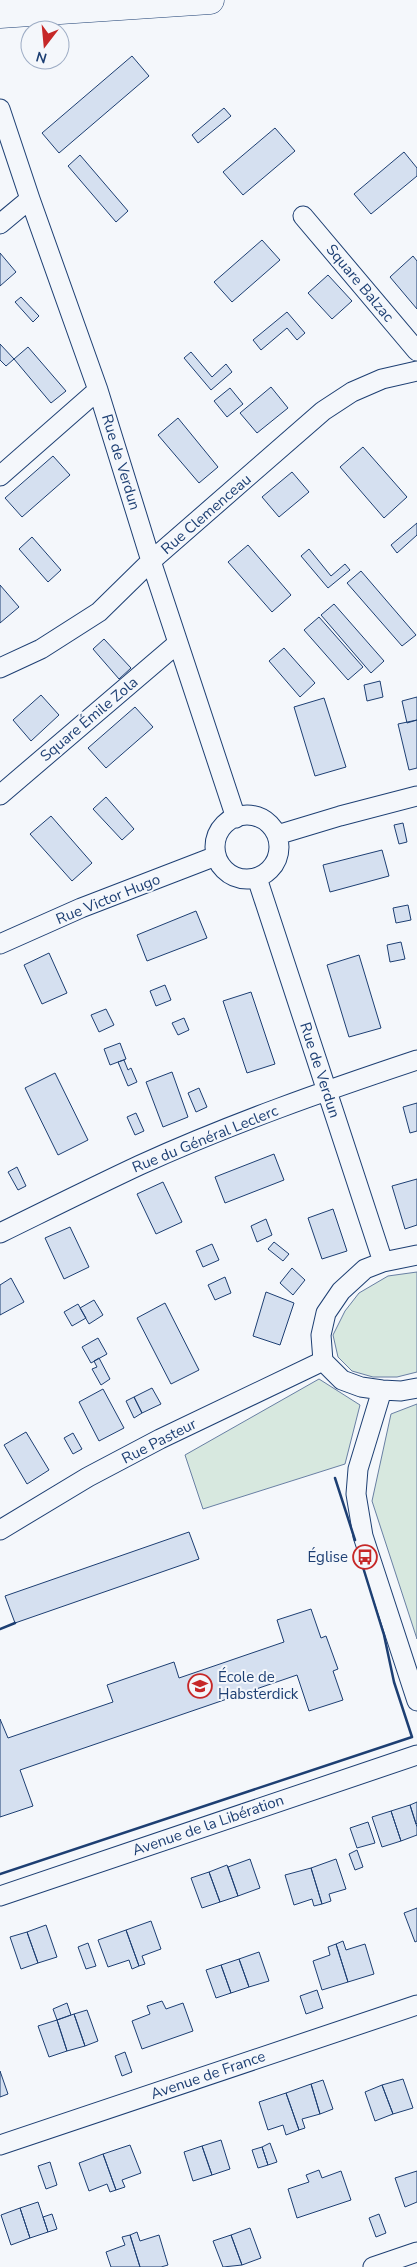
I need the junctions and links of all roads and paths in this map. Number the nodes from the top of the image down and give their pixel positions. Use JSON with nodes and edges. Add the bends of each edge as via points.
{"nodes":[{"id":1,"x":210,"y":0,"type":"edge"},
{"id":2,"x":0,"y":14,"type":"edge"},
{"id":3,"x":0,"y":109,"type":"edge"},
{"id":4,"x":30,"y":199,"type":"junction"},
{"id":5,"x":303,"y":216,"type":"dead end"},
{"id":6,"x":0,"y":224,"type":"edge"},
{"id":7,"x":417,"y":351,"type":"edge"},
{"id":8,"x":417,"y":371,"type":"edge"},
{"id":9,"x":98,"y":390,"type":"junction"},
{"id":10,"x":0,"y":476,"type":"edge"},
{"id":11,"x":151,"y":561,"type":"junction"},
{"id":12,"x":178,"y":643,"type":"junction"},
{"id":13,"x":0,"y":668,"type":"edge"},
{"id":14,"x":0,"y":794,"type":"edge"},
{"id":15,"x":417,"y":796,"type":"edge"},
{"id":16,"x":236,"y":818,"type":"junction"},
{"id":17,"x":277,"y":835,"type":"junction"},
{"id":18,"x":216,"y":856,"type":"junction"},
{"id":19,"x":257,"y":878,"type":"junction"},
{"id":20,"x":0,"y":944,"type":"edge"},
{"id":21,"x":417,"y":1060,"type":"edge"},
{"id":22,"x":327,"y":1090,"type":"junction"},
{"id":23,"x":0,"y":1233,"type":"edge"},
{"id":24,"x":417,"y":1255,"type":"edge"},
{"id":25,"x":384,"y":1262,"type":"junction"},
{"id":26,"x":323,"y":1361,"type":"junction"},
{"id":27,"x":417,"y":1388,"type":"edge"},
{"id":28,"x":382,"y":1390,"type":"junction"},
{"id":29,"x":0,"y":1530,"type":"edge"},
{"id":30,"x":417,"y":1701,"type":"edge"},
{"id":31,"x":417,"y":1755,"type":"edge"},
{"id":32,"x":0,"y":1896,"type":"edge"},
{"id":33,"x":417,"y":2004,"type":"edge"},
{"id":34,"x":0,"y":2145,"type":"edge"},
{"id":35,"x":417,"y":2252,"type":"edge"},
{"id":36,"x":374,"y":2267,"type":"edge"}],
"edges":[{"from":1,"to":2,"type":"main road"},
{"from":3,"to":4,"type":"street","name":"Rue de Verdun"},
{"from":4,"to":6,"type":"street"},
{"from":4,"to":9,"type":"street","name":"Rue de Verdun"},
{"from":5,"to":7,"type":"street","name":"Square Balzac"},
{"from":8,"to":11,"type":"street","name":"Rue Clemenceau","via":[[382,379],[352,392],[323,411]]},
{"from":9,"to":10,"type":"street"},
{"from":9,"to":11,"type":"street","name":"Rue de Verdun"},
{"from":11,"to":12,"type":"street","name":"Rue de Verdun"},
{"from":11,"to":13,"type":"street","name":"Rue Clemenceau","via":[[99,612],[41,649]]},
{"from":12,"to":14,"type":"street","name":"Square Émile Zola"},
{"from":12,"to":16,"type":"street","name":"Rue de Verdun"},
{"from":15,"to":17,"type":"street"},
{"from":16,"to":17,"type":"street","via":[[256,816],[265,820]]},
{"from":16,"to":18,"type":"street","via":[[228,822],[217,837]]},
{"from":17,"to":19,"type":"street","via":[[280,846],[274,866]]},
{"from":18,"to":19,"type":"street","via":[[232,875]]},
{"from":18,"to":20,"type":"street","name":"Rue Victor Hugo","via":[[81,908]]},
{"from":19,"to":22,"type":"street","name":"Rue de Verdun"},
{"from":21,"to":22,"type":"street","name":"Rue du Général Leclerc"},
{"from":22,"to":23,"type":"street","name":"Rue du Général Leclerc","via":[[141,1164]]},
{"from":22,"to":25,"type":"street","name":"Rue de Verdun"},
{"from":24,"to":25,"type":"street"},
{"from":25,"to":26,"type":"street","via":[[366,1269],[341,1291],[326,1313],[321,1335]]},
{"from":26,"to":28,"type":"street","via":[[342,1380]]},
{"from":26,"to":29,"type":"street","name":"Rue Pasteur","via":[[128,1456]]},
{"from":27,"to":28,"type":"street"},
{"from":28,"to":30,"type":"street","via":[[358,1469],[356,1494],[363,1536]]},
{"from":31,"to":32,"type":"street","name":"Avenue de la Libération"},
{"from":33,"to":34,"type":"street","name":"Avenue de France"},
{"from":35,"to":36,"type":"street"}]}
